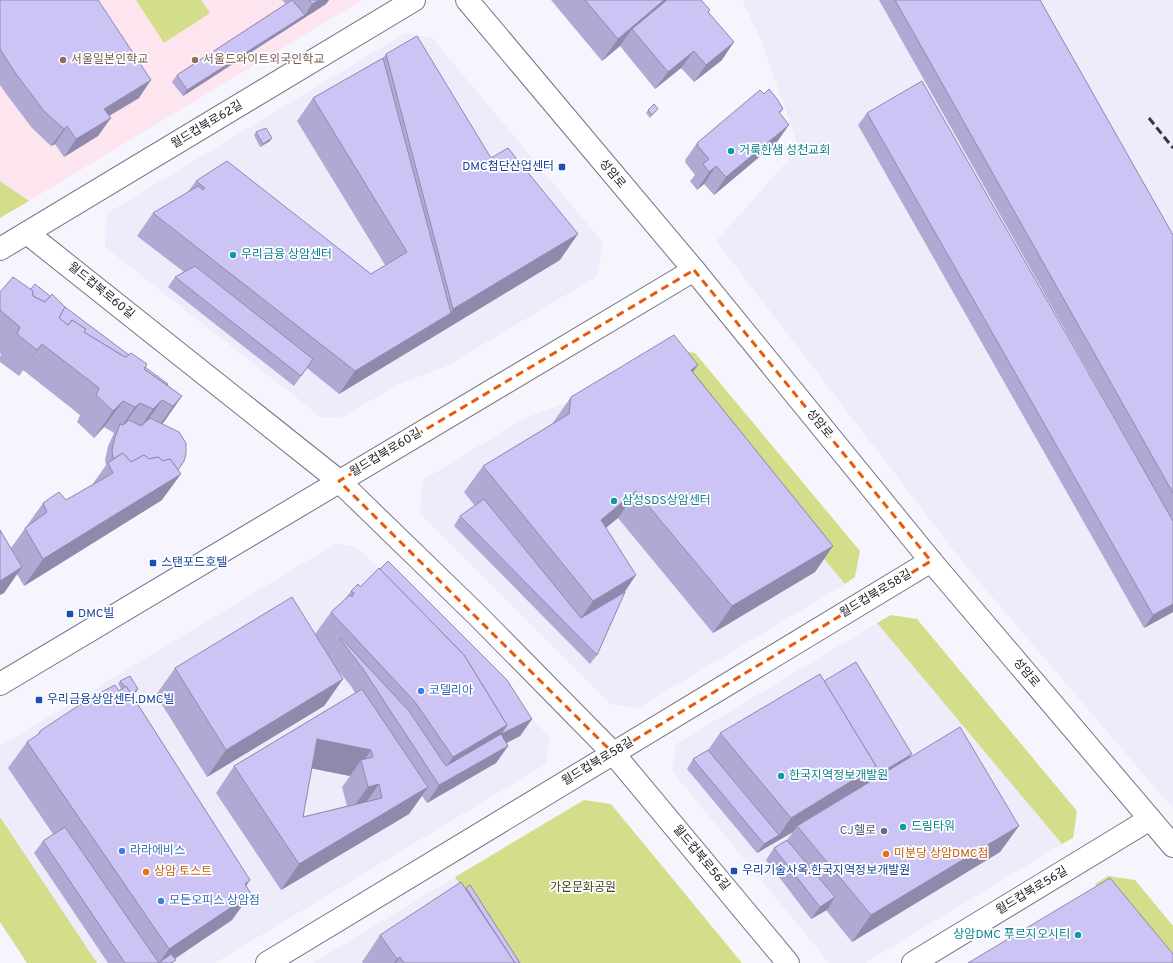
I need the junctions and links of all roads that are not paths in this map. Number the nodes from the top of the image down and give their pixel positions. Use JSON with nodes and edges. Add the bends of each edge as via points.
{"nodes":[{"id":1,"x":414,"y":0,"type":"edge"},
{"id":2,"x":467,"y":0,"type":"edge"},
{"id":3,"x":27,"y":233,"type":"junction"},
{"id":4,"x":0,"y":249,"type":"edge"},
{"id":5,"x":694,"y":270,"type":"junction"},
{"id":6,"x":339,"y":481,"type":"junction"},
{"id":7,"x":931,"y":561,"type":"junction"},
{"id":8,"x":0,"y":684,"type":"edge"},
{"id":9,"x":613,"y":753,"type":"junction"},
{"id":10,"x":1150,"y":819,"type":"junction"},
{"id":11,"x":1173,"y":846,"type":"edge"},
{"id":12,"x":266,"y":963,"type":"edge"},
{"id":13,"x":788,"y":963,"type":"edge"},
{"id":14,"x":914,"y":963,"type":"edge"}],
"edges":[{"from":1,"to":3,"type":"street","name":"월드컵북로62길"},
{"from":2,"to":5,"type":"street","name":"성암로"},
{"from":3,"to":4,"type":"street","name":"월드컵북로62길"},
{"from":3,"to":6,"type":"street","name":"월드컵북로60길"},
{"from":5,"to":6,"type":"street","name":"월드컵북로60길"},
{"from":5,"to":7,"type":"street","name":"성암로"},
{"from":6,"to":8,"type":"street"},
{"from":6,"to":9,"type":"street","name":"월드컵북로56길","via":[[477,615]]},
{"from":7,"to":9,"type":"street","name":"월드컵북로58길"},
{"from":7,"to":10,"type":"street","name":"성암로"},
{"from":9,"to":12,"type":"street","name":"월드컵북로58길"},
{"from":9,"to":13,"type":"street","name":"월드컵북로56길"},
{"from":10,"to":11,"type":"street","name":"성암로"},
{"from":10,"to":14,"type":"street","name":"월드컵북로56길"}]}
